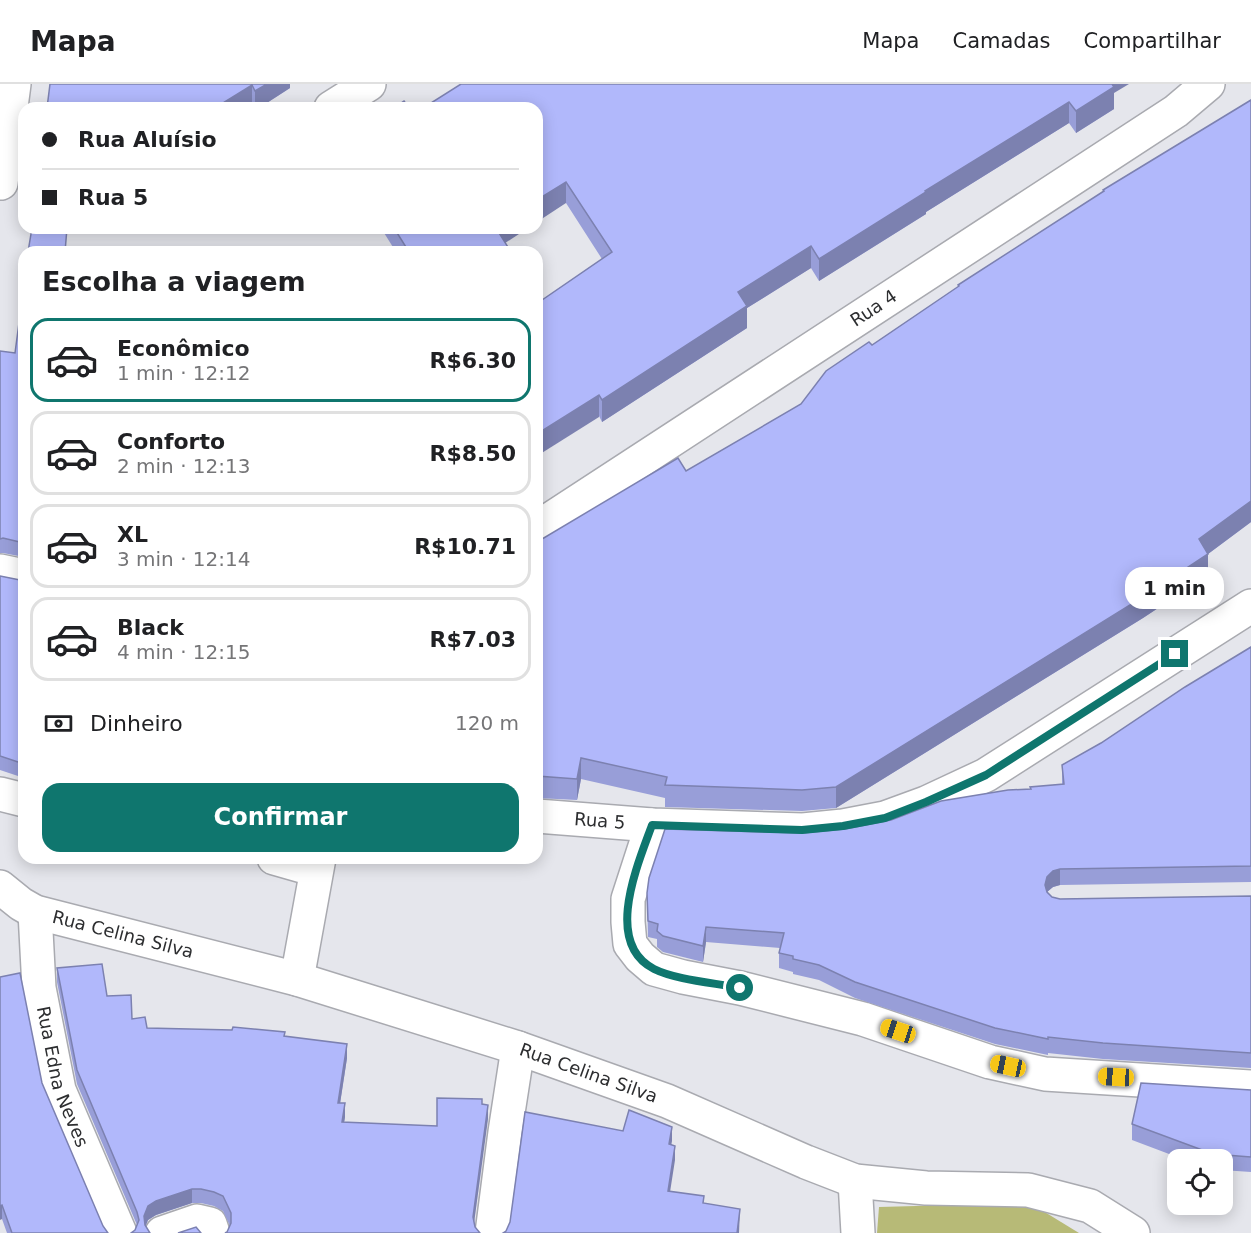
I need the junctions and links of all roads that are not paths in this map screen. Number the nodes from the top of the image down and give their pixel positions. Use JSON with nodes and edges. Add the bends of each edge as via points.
{"nodes":[{"id":1,"x":14,"y":84,"type":"edge"},
{"id":2,"x":369,"y":84,"type":"edge"},
{"id":3,"x":1208,"y":84,"type":"edge"},
{"id":4,"x":340,"y":102,"type":"edge"},
{"id":5,"x":8,"y":184,"type":"edge"},
{"id":6,"x":543,"y":524,"type":"edge"},
{"id":7,"x":0,"y":571,"type":"edge"},
{"id":8,"x":18,"y":575,"type":"edge"},
{"id":9,"x":1251,"y":606,"type":"edge"},
{"id":10,"x":0,"y":794,"type":"edge"},
{"id":11,"x":18,"y":798,"type":"edge"},
{"id":12,"x":543,"y":816,"type":"edge"},
{"id":13,"x":652,"y":825,"type":"junction"},
{"id":14,"x":318,"y":864,"type":"edge"},
{"id":15,"x":0,"y":887,"type":"edge"},
{"id":16,"x":35,"y":912,"type":"junction"},
{"id":17,"x":297,"y":979,"type":"junction"},
{"id":18,"x":518,"y":1048,"type":"junction"},
{"id":19,"x":1251,"y":1087,"type":"edge"},
{"id":20,"x":855,"y":1181,"type":"junction"},
{"id":21,"x":120,"y":1233,"type":"edge"},
{"id":22,"x":162,"y":1233,"type":"edge"},
{"id":23,"x":213,"y":1233,"type":"edge"},
{"id":24,"x":492,"y":1233,"type":"edge"},
{"id":25,"x":858,"y":1233,"type":"edge"},
{"id":26,"x":1134,"y":1233,"type":"edge"}],
"edges":[{"from":1,"to":5,"type":"street"},
{"from":2,"to":4,"type":"street"},
{"from":3,"to":6,"type":"street","name":"Rua 4","via":[[1176,111]]},
{"from":7,"to":8,"type":"street"},
{"from":9,"to":13,"type":"street","name":"Rua 5","via":[[986,775],[885,818],[802,830]]},
{"from":10,"to":11,"type":"street"},
{"from":12,"to":13,"type":"street","name":"Rua 5"},
{"from":13,"to":19,"type":"street","via":[[628,899],[630,944],[654,969],[863,1019],[1001,1064],[1045,1074]]},
{"from":14,"to":17,"type":"street"},
{"from":15,"to":16,"type":"street","name":"Rua Celina Silva"},
{"from":16,"to":17,"type":"street","name":"Rua Celina Silva"},
{"from":16,"to":21,"type":"street","name":"Rua Edna Neves","via":[[39,988],[59,1090]]},
{"from":17,"to":18,"type":"street","name":"Rua Celina Silva"},
{"from":18,"to":20,"type":"street","name":"Rua Celina Silva","via":[[667,1101]]},
{"from":18,"to":24,"type":"street"},
{"from":20,"to":25,"type":"street"},
{"from":20,"to":26,"type":"street","name":"Rua Celina Silva","via":[[1028,1191],[1090,1206]]},
{"from":22,"to":23,"type":"street","via":[[197,1221],[210,1224]]}]}
